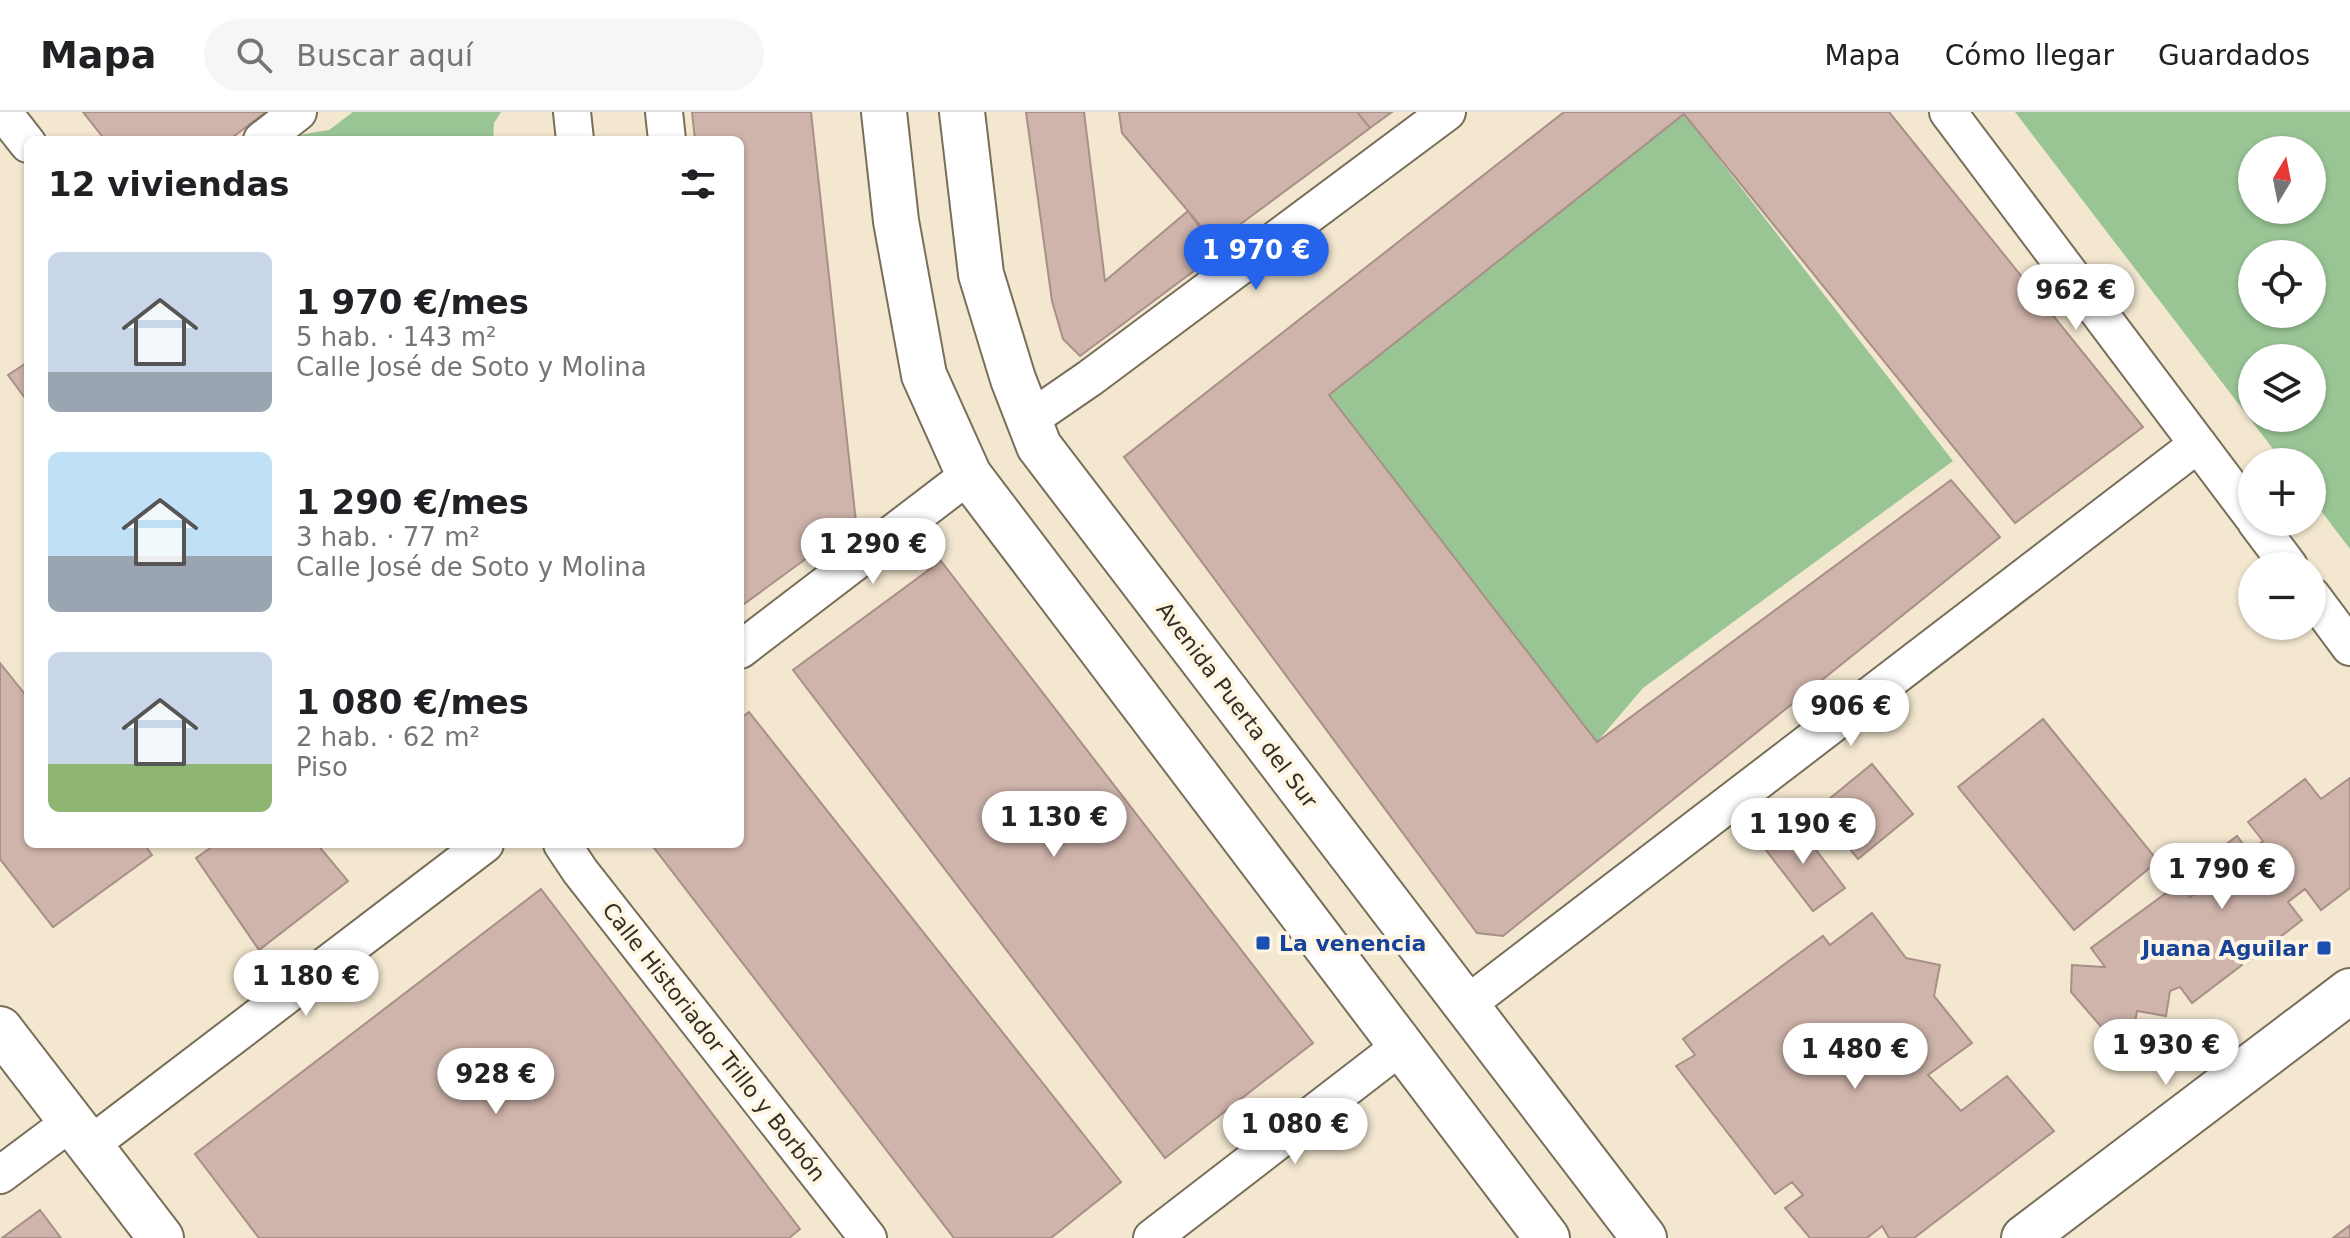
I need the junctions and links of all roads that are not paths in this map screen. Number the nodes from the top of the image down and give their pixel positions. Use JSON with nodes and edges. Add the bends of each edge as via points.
{"nodes":[{"id":1,"x":3,"y":112,"type":"edge"},
{"id":2,"x":298,"y":112,"type":"edge"},
{"id":3,"x":572,"y":112,"type":"edge"},
{"id":4,"x":664,"y":112,"type":"edge"},
{"id":5,"x":884,"y":112,"type":"edge"},
{"id":6,"x":962,"y":112,"type":"edge"},
{"id":7,"x":1447,"y":112,"type":"edge"},
{"id":8,"x":1948,"y":112,"type":"edge"},
{"id":9,"x":267,"y":136,"type":"edge"},
{"id":10,"x":575,"y":136,"type":"edge"},
{"id":11,"x":667,"y":136,"type":"edge"},
{"id":12,"x":24,"y":139,"type":"edge"},
{"id":13,"x":1029,"y":420,"type":"junction"},
{"id":14,"x":2198,"y":444,"type":"junction"},
{"id":15,"x":969,"y":475,"type":"junction"},
{"id":16,"x":2238,"y":497,"type":"edge"},
{"id":17,"x":2326,"y":615,"type":"edge"},
{"id":18,"x":744,"y":647,"type":"edge"},
{"id":19,"x":2350,"y":647,"type":"edge"},
{"id":20,"x":479,"y":848,"type":"edge"},
{"id":21,"x":565,"y":848,"type":"edge"},
{"id":22,"x":2350,"y":991,"type":"edge"},
{"id":23,"x":1466,"y":1005,"type":"junction"},
{"id":24,"x":0,"y":1029,"type":"edge"},
{"id":25,"x":1401,"y":1046,"type":"junction"},
{"id":26,"x":80,"y":1133,"type":"junction"},
{"id":27,"x":0,"y":1175,"type":"edge"},
{"id":28,"x":161,"y":1238,"type":"edge"},
{"id":29,"x":868,"y":1238,"type":"edge"},
{"id":30,"x":1152,"y":1238,"type":"edge"},
{"id":31,"x":1547,"y":1238,"type":"edge"},
{"id":32,"x":1644,"y":1238,"type":"edge"},
{"id":33,"x":2024,"y":1238,"type":"edge"}],
"edges":[{"from":1,"to":12,"type":"street"},
{"from":2,"to":9,"type":"street"},
{"from":3,"to":10,"type":"street"},
{"from":4,"to":11,"type":"street"},
{"from":5,"to":15,"type":"main road","via":[[896,221],[924,375]]},
{"from":6,"to":13,"type":"main road","name":"Avenida Puerta del Sur","via":[[981,274]]},
{"from":7,"to":13,"type":"street"},
{"from":8,"to":14,"type":"street"},
{"from":13,"to":23,"type":"main road","name":"Avenida Puerta del Sur","via":[[1039,446]]},
{"from":14,"to":16,"type":"street"},
{"from":14,"to":23,"type":"street"},
{"from":15,"to":18,"type":"street"},
{"from":15,"to":25,"type":"main road"},
{"from":17,"to":19,"type":"street"},
{"from":20,"to":26,"type":"street"},
{"from":21,"to":29,"type":"street","name":"Calle Historiador Trillo y Borbón"},
{"from":22,"to":33,"type":"main road"},
{"from":23,"to":32,"type":"main road","name":"Avenida Puerta del Sur"},
{"from":24,"to":26,"type":"main road"},
{"from":25,"to":30,"type":"street"},
{"from":25,"to":31,"type":"main road"},
{"from":26,"to":27,"type":"street"},
{"from":26,"to":28,"type":"main road"}]}
